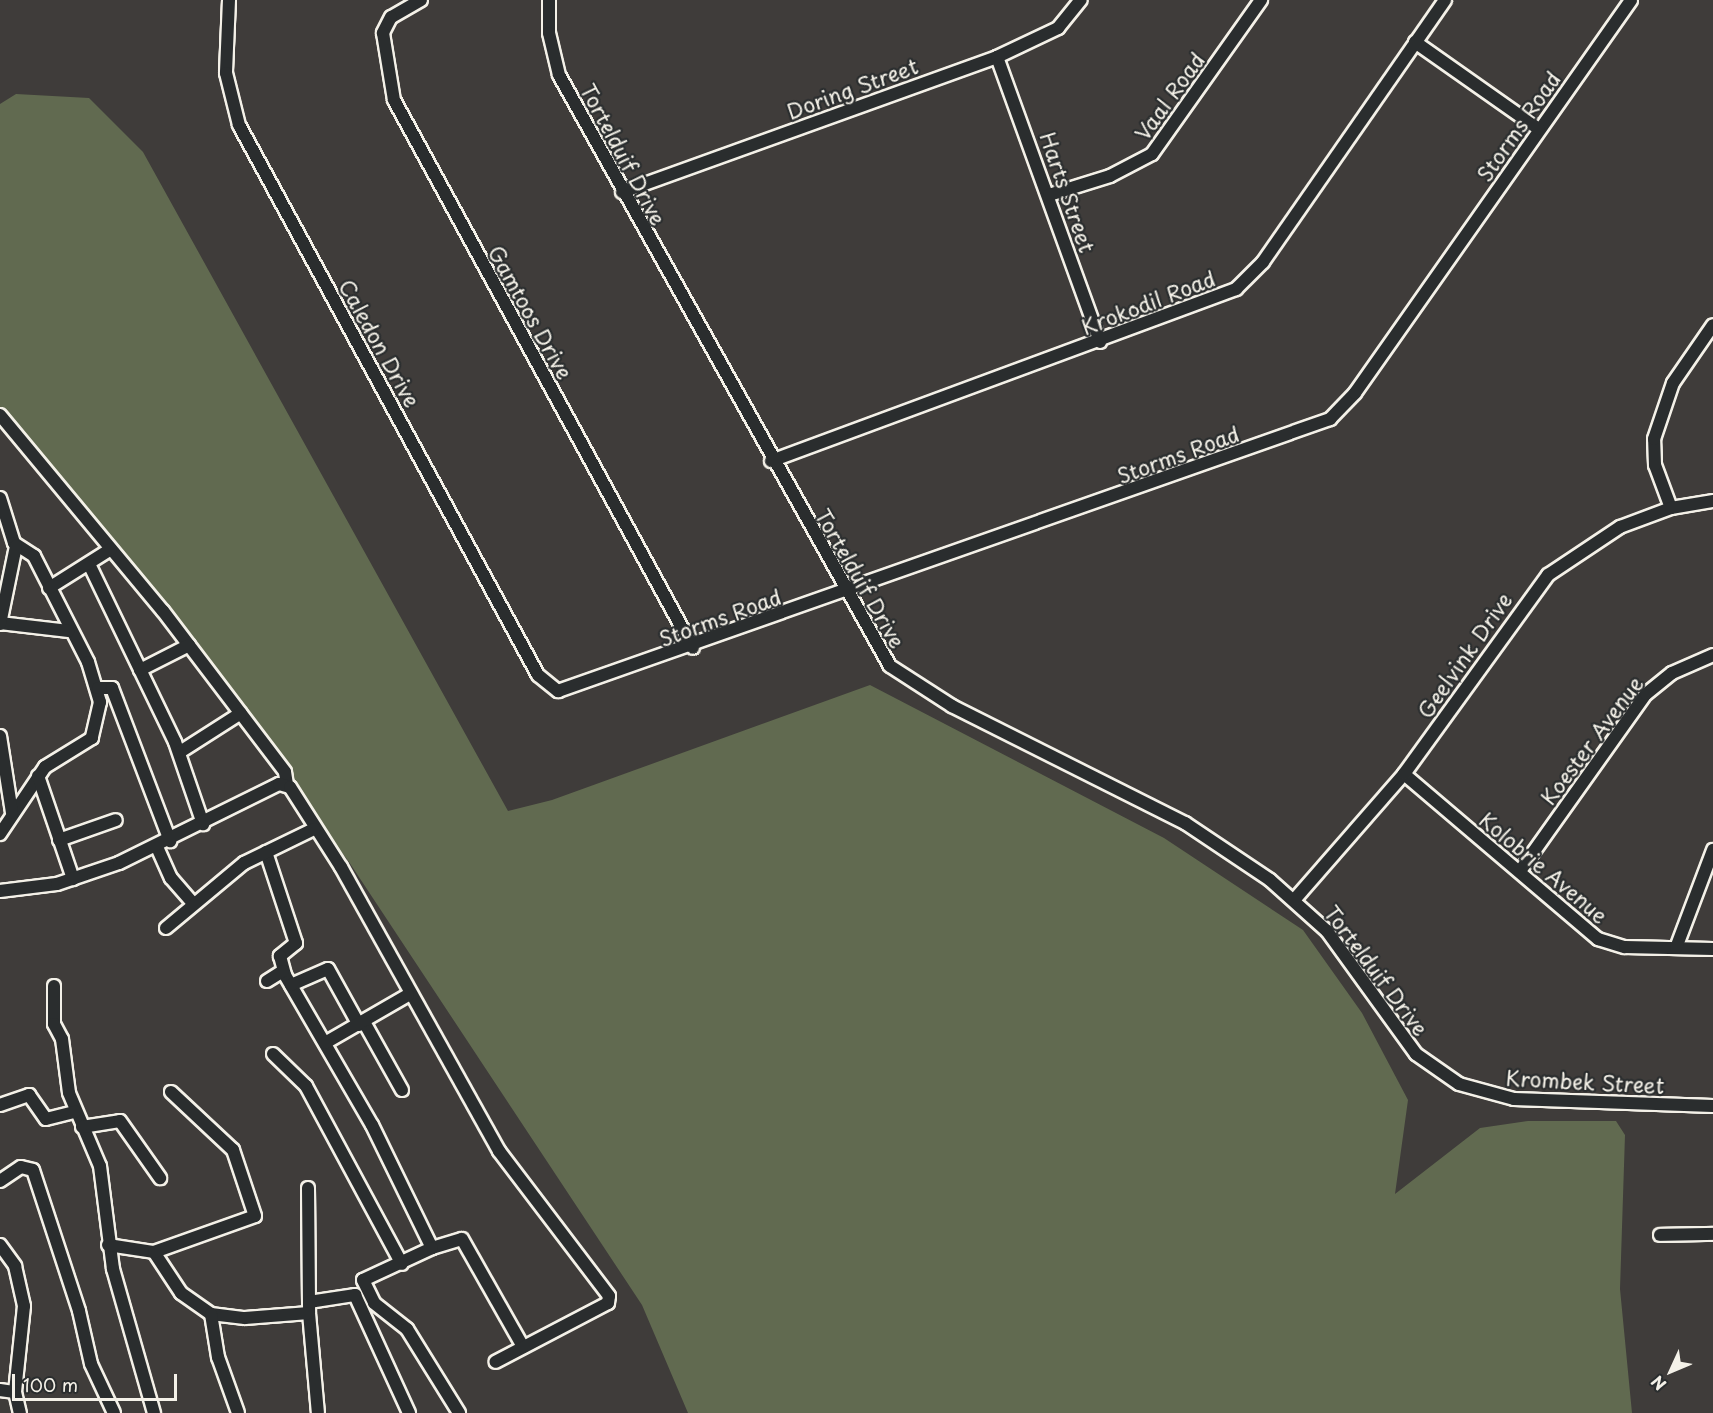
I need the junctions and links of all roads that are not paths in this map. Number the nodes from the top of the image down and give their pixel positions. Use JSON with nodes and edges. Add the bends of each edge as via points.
{"nodes":[{"id":1,"x":229,"y":0,"type":"edge"},
{"id":2,"x":421,"y":0,"type":"edge"},
{"id":3,"x":549,"y":0,"type":"edge"},
{"id":4,"x":1081,"y":0,"type":"edge"},
{"id":5,"x":1261,"y":0,"type":"edge"},
{"id":6,"x":1445,"y":0,"type":"edge"},
{"id":7,"x":1632,"y":0,"type":"edge"},
{"id":8,"x":1415,"y":42,"type":"junction"},
{"id":9,"x":997,"y":57,"type":"junction"},
{"id":10,"x":1539,"y":129,"type":"junction"},
{"id":11,"x":622,"y":192,"type":"junction"},
{"id":12,"x":1049,"y":195,"type":"junction"},
{"id":13,"x":1713,"y":325,"type":"edge"},
{"id":14,"x":1100,"y":342,"type":"junction"},
{"id":15,"x":0,"y":415,"type":"edge"},
{"id":16,"x":771,"y":461,"type":"junction"},
{"id":17,"x":0,"y":498,"type":"edge"},
{"id":18,"x":1713,"y":501,"type":"edge"},
{"id":19,"x":1671,"y":508,"type":"junction"},
{"id":20,"x":4,"y":518,"type":"edge"},
{"id":21,"x":16,"y":546,"type":"junction"},
{"id":22,"x":111,"y":549,"type":"junction"},
{"id":23,"x":90,"y":566,"type":"junction"},
{"id":24,"x":49,"y":588,"type":"junction"},
{"id":25,"x":845,"y":593,"type":"junction"},
{"id":26,"x":3,"y":594,"type":"edge"},
{"id":27,"x":0,"y":623,"type":"edge"},
{"id":28,"x":69,"y":631,"type":"junction"},
{"id":29,"x":189,"y":645,"type":"junction"},
{"id":30,"x":693,"y":648,"type":"junction"},
{"id":31,"x":1713,"y":655,"type":"edge"},
{"id":32,"x":140,"y":670,"type":"junction"},
{"id":33,"x":98,"y":688,"type":"junction"},
{"id":34,"x":550,"y":688,"type":"joint"},
{"id":35,"x":240,"y":713,"type":"junction"},
{"id":36,"x":0,"y":736,"type":"edge"},
{"id":37,"x":180,"y":752,"type":"junction"},
{"id":38,"x":1404,"y":774,"type":"junction"},
{"id":39,"x":39,"y":776,"type":"junction"},
{"id":40,"x":287,"y":784,"type":"junction"},
{"id":41,"x":12,"y":813,"type":"junction"},
{"id":42,"x":116,"y":820,"type":"dead end"},
{"id":43,"x":203,"y":824,"type":"junction"},
{"id":44,"x":314,"y":829,"type":"junction"},
{"id":45,"x":0,"y":834,"type":"edge"},
{"id":46,"x":59,"y":840,"type":"junction"},
{"id":47,"x":170,"y":841,"type":"junction"},
{"id":48,"x":157,"y":847,"type":"junction"},
{"id":49,"x":1713,"y":850,"type":"edge"},
{"id":50,"x":266,"y":852,"type":"junction"},
{"id":51,"x":1520,"y":871,"type":"junction"},
{"id":52,"x":73,"y":879,"type":"junction"},
{"id":53,"x":0,"y":891,"type":"edge"},
{"id":54,"x":1295,"y":899,"type":"junction"},
{"id":55,"x":192,"y":903,"type":"junction"},
{"id":56,"x":166,"y":928,"type":"dead end"},
{"id":57,"x":1676,"y":948,"type":"junction"},
{"id":58,"x":1713,"y":949,"type":"edge"},
{"id":59,"x":283,"y":971,"type":"junction"},
{"id":60,"x":267,"y":981,"type":"dead end"},
{"id":61,"x":291,"y":985,"type":"junction"},
{"id":62,"x":54,"y":986,"type":"dead end"},
{"id":63,"x":408,"y":995,"type":"junction"},
{"id":64,"x":362,"y":1023,"type":"junction"},
{"id":65,"x":325,"y":1043,"type":"junction"},
{"id":66,"x":273,"y":1054,"type":"dead end"},
{"id":67,"x":1427,"y":1063,"type":"joint"},
{"id":68,"x":402,"y":1090,"type":"dead end"},
{"id":69,"x":171,"y":1092,"type":"dead end"},
{"id":70,"x":0,"y":1105,"type":"edge"},
{"id":71,"x":1713,"y":1106,"type":"edge"},
{"id":72,"x":75,"y":1112,"type":"junction"},
{"id":73,"x":82,"y":1127,"type":"junction"},
{"id":74,"x":160,"y":1178,"type":"dead end"},
{"id":75,"x":0,"y":1180,"type":"edge"},
{"id":76,"x":308,"y":1188,"type":"dead end"},
{"id":77,"x":1713,"y":1234,"type":"edge"},
{"id":78,"x":1660,"y":1235,"type":"dead end"},
{"id":79,"x":0,"y":1245,"type":"edge"},
{"id":80,"x":108,"y":1245,"type":"junction"},
{"id":81,"x":432,"y":1248,"type":"junction"},
{"id":82,"x":154,"y":1252,"type":"junction"},
{"id":83,"x":402,"y":1264,"type":"junction"},
{"id":84,"x":309,"y":1308,"type":"junction"},
{"id":85,"x":211,"y":1314,"type":"junction"},
{"id":86,"x":524,"y":1347,"type":"junction"},
{"id":87,"x":495,"y":1362,"type":"dead end"},
{"id":88,"x":0,"y":1390,"type":"edge"},
{"id":89,"x":15,"y":1392,"type":"junction"},
{"id":90,"x":20,"y":1413,"type":"edge"},
{"id":91,"x":114,"y":1413,"type":"edge"},
{"id":92,"x":154,"y":1413,"type":"edge"},
{"id":93,"x":237,"y":1413,"type":"edge"},
{"id":94,"x":318,"y":1413,"type":"edge"},
{"id":95,"x":409,"y":1413,"type":"edge"},
{"id":96,"x":459,"y":1413,"type":"edge"}],
"edges":[{"from":1,"to":34,"type":"street","name":"Caledon Drive","via":[[226,73],[238,125]]},
{"from":2,"to":30,"type":"street","name":"Gamtoos Drive","via":[[391,17],[383,33],[394,100]]},
{"from":3,"to":11,"type":"street","name":"Tortelduif Drive","via":[[557,69]]},
{"from":4,"to":9,"type":"street","name":"Doring Street","via":[[1058,28]]},
{"from":5,"to":12,"type":"street","name":"Vaal Road","via":[[1152,154],[1110,176]]},
{"from":6,"to":8,"type":"street","name":"Krokodil Road"},
{"from":7,"to":10,"type":"street","name":"Storms Road"},
{"from":8,"to":10,"type":"street"},
{"from":8,"to":14,"type":"street","name":"Krokodil Road","via":[[1245,282],[1213,300]]},
{"from":9,"to":11,"type":"street","name":"Doring Street"},
{"from":9,"to":12,"type":"street","name":"Harts Street"},
{"from":10,"to":25,"type":"street","name":"Storms Road","via":[[1355,393],[1330,419]]},
{"from":11,"to":16,"type":"street","name":"Tortelduif Drive"},
{"from":12,"to":14,"type":"street","name":"Harts Street"},
{"from":13,"to":19,"type":"street","via":[[1673,383],[1654,439],[1655,465]]},
{"from":14,"to":16,"type":"street","name":"Krokodil Road","via":[[885,416]]},
{"from":15,"to":22,"type":"street"},
{"from":16,"to":25,"type":"street","name":"Tortelduif Drive"},
{"from":17,"to":20,"type":"street"},
{"from":18,"to":19,"type":"street","name":"Geelvink Drive"},
{"from":19,"to":38,"type":"street","name":"Geelvink Drive","via":[[1603,535],[1548,575]]},
{"from":20,"to":21,"type":"street"},
{"from":21,"to":24,"type":"street","via":[[32,553]]},
{"from":21,"to":26,"type":"street"},
{"from":22,"to":23,"type":"street"},
{"from":22,"to":29,"type":"street"},
{"from":23,"to":24,"type":"street"},
{"from":23,"to":32,"type":"street"},
{"from":24,"to":28,"type":"street"},
{"from":25,"to":30,"type":"street","name":"Storms Road"},
{"from":25,"to":54,"type":"street","name":"Tortelduif Drive","via":[[873,645],[899,675],[1185,823]]},
{"from":26,"to":27,"type":"street"},
{"from":27,"to":28,"type":"street"},
{"from":28,"to":33,"type":"street"},
{"from":29,"to":32,"type":"street"},
{"from":29,"to":35,"type":"street"},
{"from":30,"to":34,"type":"street","name":"Storms Road","via":[[578,689]]},
{"from":31,"to":51,"type":"street","name":"Koester Avenue","via":[[1672,672],[1646,694]]},
{"from":32,"to":37,"type":"street"},
{"from":33,"to":39,"type":"street","via":[[99,716],[92,738],[54,759]]},
{"from":33,"to":47,"type":"street","via":[[112,688]]},
{"from":35,"to":37,"type":"street"},
{"from":35,"to":40,"type":"street","via":[[285,772]]},
{"from":36,"to":41,"type":"street"},
{"from":37,"to":43,"type":"street"},
{"from":38,"to":51,"type":"street","name":"Kolobrie Avenue"},
{"from":38,"to":54,"type":"street","name":"Geelvink Drive"},
{"from":39,"to":41,"type":"street"},
{"from":39,"to":46,"type":"street"},
{"from":40,"to":43,"type":"street"},
{"from":40,"to":44,"type":"street"},
{"from":41,"to":45,"type":"street"},
{"from":42,"to":46,"type":"street"},
{"from":43,"to":47,"type":"street"},
{"from":44,"to":50,"type":"street"},
{"from":44,"to":63,"type":"street","via":[[394,959]]},
{"from":46,"to":52,"type":"street"},
{"from":47,"to":48,"type":"street"},
{"from":48,"to":52,"type":"street"},
{"from":48,"to":55,"type":"street","via":[[171,878]]},
{"from":49,"to":57,"type":"street"},
{"from":50,"to":55,"type":"street"},
{"from":50,"to":59,"type":"street","via":[[296,943],[280,956]]},
{"from":51,"to":57,"type":"street","name":"Kolobrie Avenue","via":[[1598,939],[1625,947]]},
{"from":52,"to":53,"type":"street"},
{"from":54,"to":67,"type":"street","name":"Tortelduif Drive","via":[[1327,931],[1398,1032]]},
{"from":55,"to":56,"type":"street"},
{"from":57,"to":58,"type":"street","name":"Kolobrie Avenue"},
{"from":59,"to":60,"type":"street"},
{"from":59,"to":61,"type":"street"},
{"from":61,"to":64,"type":"street","via":[[328,969]]},
{"from":61,"to":65,"type":"street"},
{"from":62,"to":72,"type":"street","via":[[54,1024],[62,1039]]},
{"from":63,"to":64,"type":"street"},
{"from":63,"to":86,"type":"street","via":[[509,1166],[609,1296],[608,1303]]},
{"from":64,"to":65,"type":"street"},
{"from":64,"to":68,"type":"street"},
{"from":65,"to":81,"type":"street","via":[[372,1125]]},
{"from":66,"to":83,"type":"street","via":[[306,1086]]},
{"from":67,"to":71,"type":"street","name":"Krombek Street","via":[[1459,1084],[1506,1098]]},
{"from":69,"to":82,"type":"street","via":[[230,1144],[255,1216]]},
{"from":70,"to":72,"type":"street","via":[[29,1095],[46,1119]]},
{"from":72,"to":73,"type":"street"},
{"from":73,"to":74,"type":"street","via":[[120,1121]]},
{"from":73,"to":80,"type":"street","via":[[103,1178]]},
{"from":75,"to":91,"type":"street","via":[[21,1167],[33,1170],[79,1311],[91,1364]]},
{"from":76,"to":84,"type":"street"},
{"from":77,"to":78,"type":"street"},
{"from":79,"to":89,"type":"street","via":[[15,1266],[24,1306]]},
{"from":80,"to":82,"type":"street"},
{"from":80,"to":92,"type":"street"},
{"from":81,"to":83,"type":"street"},
{"from":81,"to":86,"type":"street","via":[[462,1239]]},
{"from":82,"to":85,"type":"street","via":[[181,1293]]},
{"from":83,"to":96,"type":"street","via":[[363,1280],[366,1289],[407,1329]]},
{"from":84,"to":85,"type":"street","via":[[244,1318]]},
{"from":84,"to":94,"type":"street"},
{"from":84,"to":95,"type":"street","via":[[355,1295]]},
{"from":85,"to":93,"type":"street","via":[[218,1357]]},
{"from":86,"to":87,"type":"street"},
{"from":88,"to":89,"type":"street"},
{"from":89,"to":90,"type":"street"}]}
